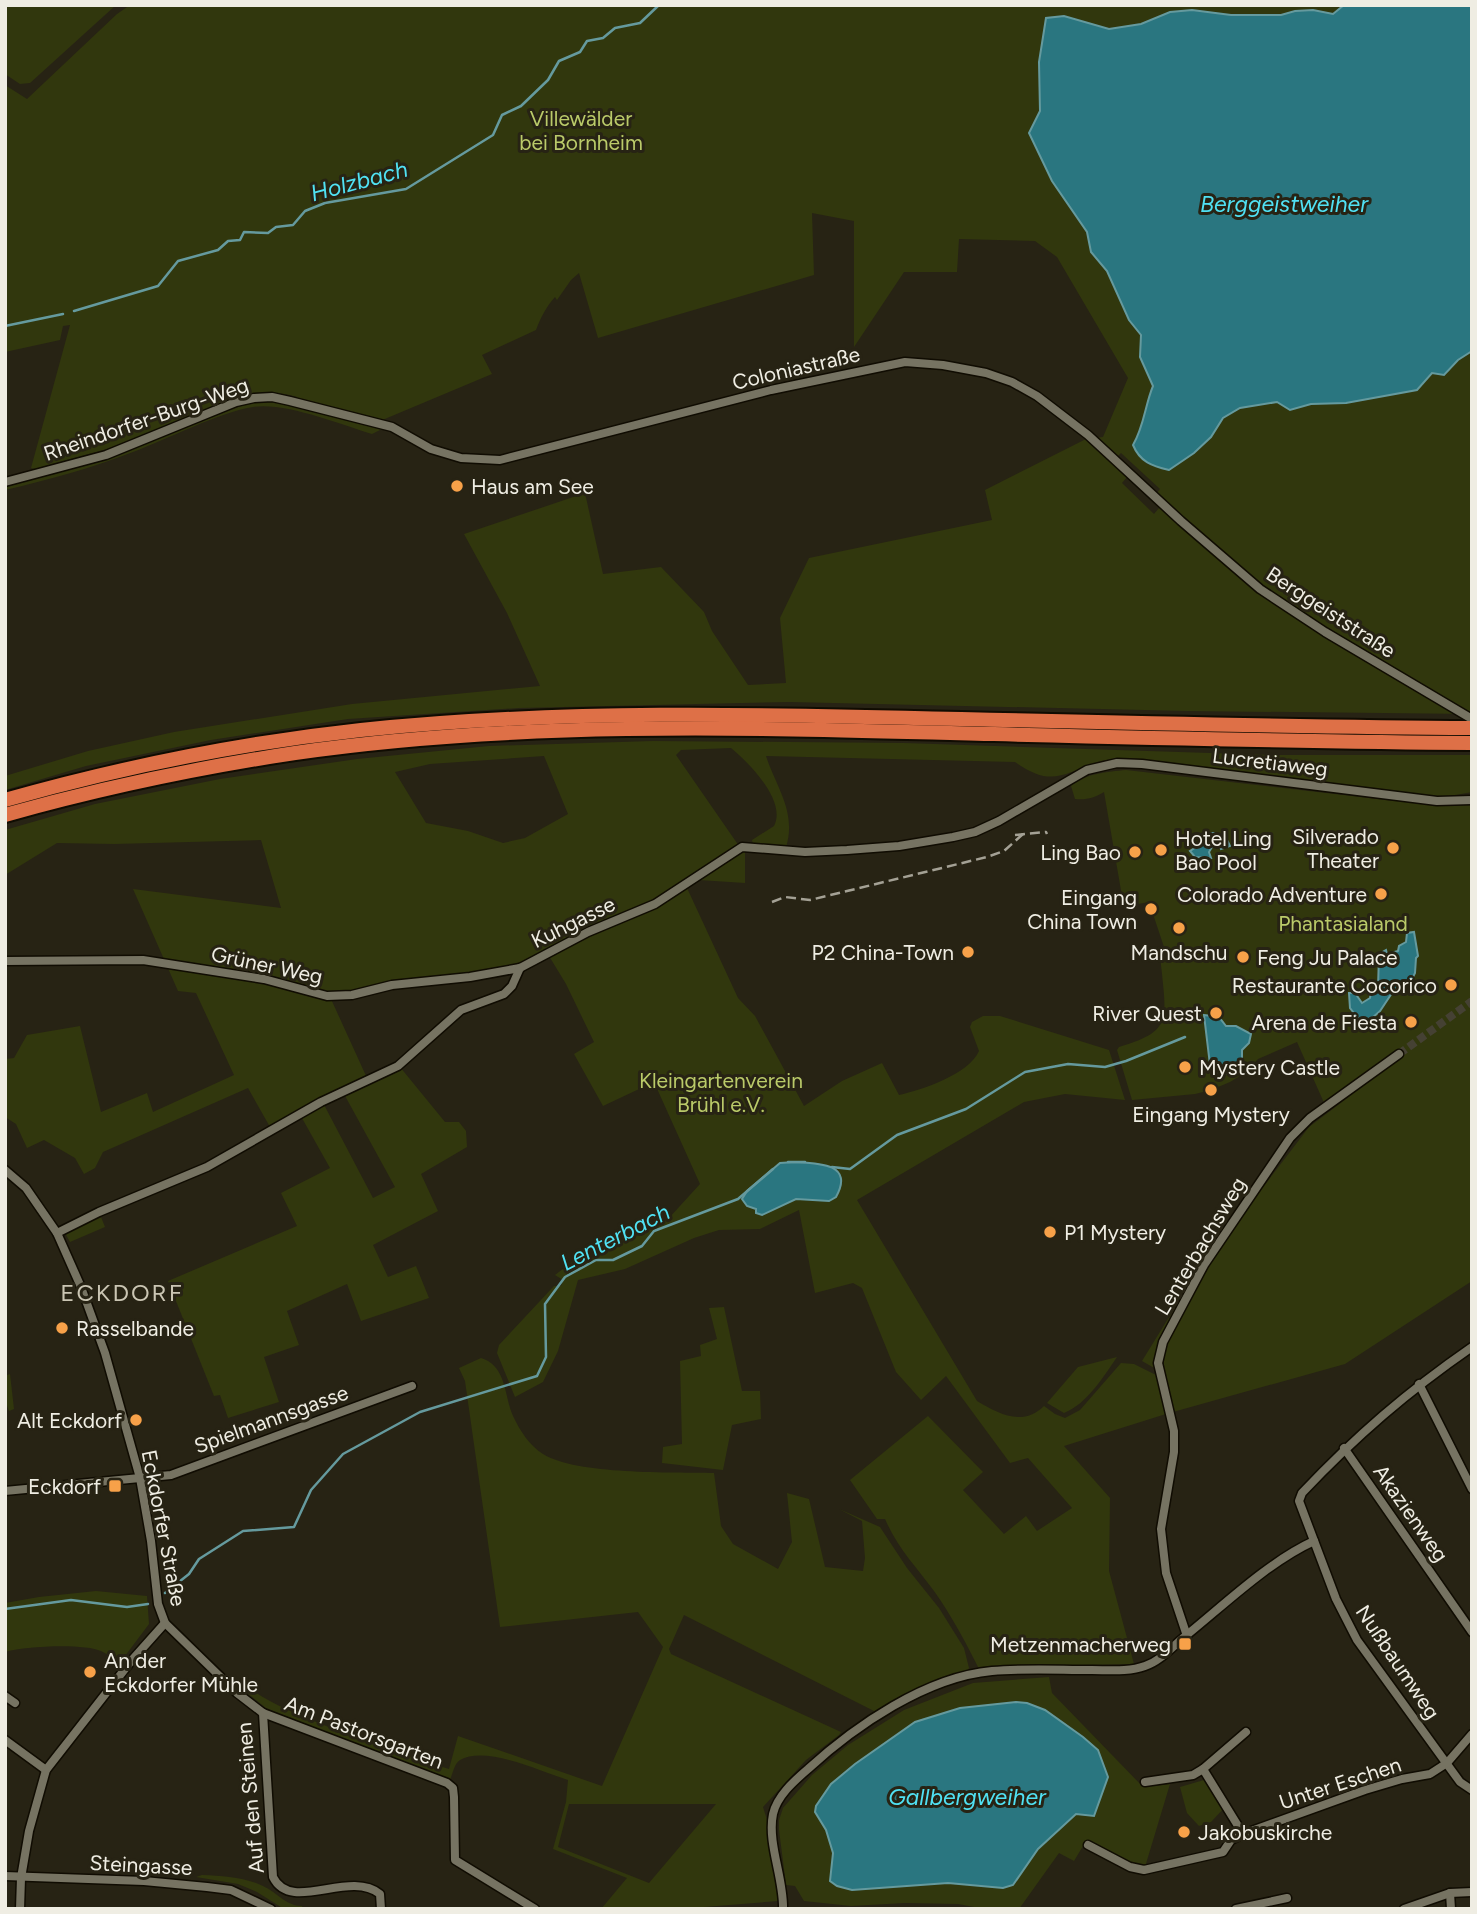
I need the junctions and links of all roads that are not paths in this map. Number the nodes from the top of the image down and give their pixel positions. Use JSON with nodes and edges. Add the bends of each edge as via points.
{"nodes":[{"id":1,"x":380,"y":425,"type":"joint"},
{"id":2,"x":5,"y":482,"type":"edge"},
{"id":3,"x":1181,"y":521,"type":"joint"},
{"id":4,"x":1470,"y":725,"type":"edge"},
{"id":5,"x":1472,"y":743,"type":"edge"},
{"id":6,"x":1066,"y":781,"type":"joint"},
{"id":7,"x":5,"y":800,"type":"edge"},
{"id":8,"x":1472,"y":800,"type":"edge"},
{"id":9,"x":5,"y":815,"type":"edge"},
{"id":10,"x":5,"y":961,"type":"edge"},
{"id":11,"x":520,"y":968,"type":"junction"},
{"id":12,"x":1399,"y":1054,"type":"tunnel mouth"},
{"id":13,"x":5,"y":1171,"type":"edge"},
{"id":14,"x":57,"y":1233,"type":"junction"},
{"id":15,"x":1472,"y":1347,"type":"edge"},
{"id":16,"x":1419,"y":1384,"type":"junction"},
{"id":17,"x":412,"y":1386,"type":"dead end"},
{"id":18,"x":1344,"y":1448,"type":"junction"},
{"id":19,"x":140,"y":1478,"type":"junction"},
{"id":20,"x":1472,"y":1489,"type":"edge"},
{"id":21,"x":5,"y":1491,"type":"edge"},
{"id":22,"x":1314,"y":1541,"type":"junction"},
{"id":23,"x":165,"y":1623,"type":"junction"},
{"id":24,"x":1472,"y":1632,"type":"edge"},
{"id":25,"x":1187,"y":1636,"type":"junction"},
{"id":26,"x":5,"y":1696,"type":"edge"},
{"id":27,"x":15,"y":1703,"type":"dead end"},
{"id":28,"x":263,"y":1713,"type":"junction"},
{"id":29,"x":1246,"y":1732,"type":"dead end"},
{"id":30,"x":1472,"y":1734,"type":"edge"},
{"id":31,"x":5,"y":1740,"type":"edge"},
{"id":32,"x":1447,"y":1763,"type":"junction"},
{"id":33,"x":1203,"y":1769,"type":"junction"},
{"id":34,"x":46,"y":1770,"type":"junction"},
{"id":35,"x":1145,"y":1782,"type":"dead end"},
{"id":36,"x":1472,"y":1790,"type":"edge"},
{"id":37,"x":1243,"y":1834,"type":"junction"},
{"id":38,"x":1088,"y":1845,"type":"dead end"},
{"id":39,"x":5,"y":1876,"type":"edge"},
{"id":40,"x":22,"y":1878,"type":"junction"},
{"id":41,"x":1472,"y":1892,"type":"edge"},
{"id":42,"x":1450,"y":1893,"type":"junction"},
{"id":43,"x":1287,"y":1898,"type":"dead end"},
{"id":44,"x":20,"y":1909,"type":"edge"},
{"id":45,"x":271,"y":1909,"type":"edge"},
{"id":46,"x":381,"y":1909,"type":"edge"},
{"id":47,"x":535,"y":1909,"type":"edge"},
{"id":48,"x":783,"y":1909,"type":"edge"},
{"id":49,"x":1236,"y":1909,"type":"edge"},
{"id":50,"x":1404,"y":1909,"type":"edge"},
{"id":51,"x":1451,"y":1909,"type":"edge"}],
"edges":[{"from":1,"to":2,"type":"street","name":"Rheindorfer-Burg-Weg","via":[[272,397],[254,398],[106,455]]},
{"from":1,"to":3,"type":"street","name":"Coloniastraße","via":[[461,458],[500,460],[861,370],[905,362],[943,365],[986,373],[1037,396],[1088,435]]},
{"from":3,"to":4,"type":"street","name":"Berggeiststraße","via":[[1261,589]]},
{"from":4,"to":7,"type":"highway","via":[[1271,726],[749,714],[498,720],[362,730],[243,746],[92,776]]},
{"from":5,"to":9,"type":"highway","via":[[798,729],[498,735],[365,745],[219,765],[94,790]]},
{"from":6,"to":8,"type":"street","name":"Lucretiaweg","via":[[1098,766],[1130,763],[1437,801]]},
{"from":6,"to":11,"type":"street","name":"Kuhgasse","via":[[999,821],[953,837],[847,850],[742,848],[655,904],[591,930]]},
{"from":10,"to":11,"type":"street","name":"Grüner Weg","via":[[143,960],[264,979],[327,996]]},
{"from":11,"to":14,"type":"street","name":"Kuhgasse","via":[[504,994],[461,1010],[398,1066],[321,1102],[207,1167]]},
{"from":12,"to":25,"type":"street","name":"Lenterbachsweg","via":[[1310,1118],[1290,1139],[1204,1265],[1163,1342],[1158,1363],[1174,1442],[1161,1529],[1166,1573]]},
{"from":13,"to":14,"type":"street","name":"Eckdorfer Straße","via":[[26,1188]]},
{"from":14,"to":19,"type":"street","name":"Eckdorfer Straße","via":[[105,1353]]},
{"from":15,"to":16,"type":"street"},
{"from":16,"to":18,"type":"street"},
{"from":16,"to":20,"type":"street"},
{"from":17,"to":19,"type":"street","name":"Spielmannsgasse","via":[[171,1475]]},
{"from":18,"to":22,"type":"street","via":[[1301,1493],[1299,1501]]},
{"from":18,"to":24,"type":"street","name":"Akazienweg"},
{"from":19,"to":21,"type":"street","name":"Spielmannsgasse"},
{"from":19,"to":23,"type":"street","name":"Eckdorfer Straße","via":[[158,1604]]},
{"from":22,"to":25,"type":"street","via":[[1280,1559]]},
{"from":22,"to":32,"type":"street","name":"Nußbaumweg","via":[[1357,1640]]},
{"from":23,"to":28,"type":"street","name":"Auf den Steinen"},
{"from":23,"to":34,"type":"street","name":"Eckdorfer Straße"},
{"from":25,"to":48,"type":"street","via":[[1152,1663],[1135,1669],[998,1671],[954,1679],[881,1713],[843,1738],[788,1787],[777,1803],[772,1831]]},
{"from":26,"to":27,"type":"street"},
{"from":28,"to":46,"type":"street","name":"Auf den Steinen","via":[[276,1885],[284,1894],[301,1899],[339,1890],[374,1890],[380,1894]]},
{"from":28,"to":47,"type":"street","name":"Am Pastorsgarten","via":[[447,1783],[454,1797],[455,1860]]},
{"from":29,"to":33,"type":"street"},
{"from":30,"to":32,"type":"street"},
{"from":31,"to":34,"type":"street"},
{"from":32,"to":36,"type":"street","name":"Nußbaumweg"},
{"from":32,"to":37,"type":"street","name":"Unter Eschen","via":[[1430,1774],[1365,1790]]},
{"from":33,"to":35,"type":"street","via":[[1193,1775]]},
{"from":33,"to":37,"type":"street"},
{"from":34,"to":40,"type":"street","name":"Eckdorfer Straße"},
{"from":37,"to":38,"type":"street","name":"Unter Eschen","via":[[1231,1840],[1223,1852],[1144,1870]]},
{"from":39,"to":40,"type":"street","name":"Steingasse"},
{"from":40,"to":44,"type":"street","name":"Eckdorfer Straße"},
{"from":40,"to":45,"type":"street","name":"Steingasse","via":[[207,1887],[230,1890]]},
{"from":41,"to":42,"type":"street"},
{"from":42,"to":50,"type":"street"},
{"from":42,"to":51,"type":"street"},
{"from":43,"to":49,"type":"street"}]}
